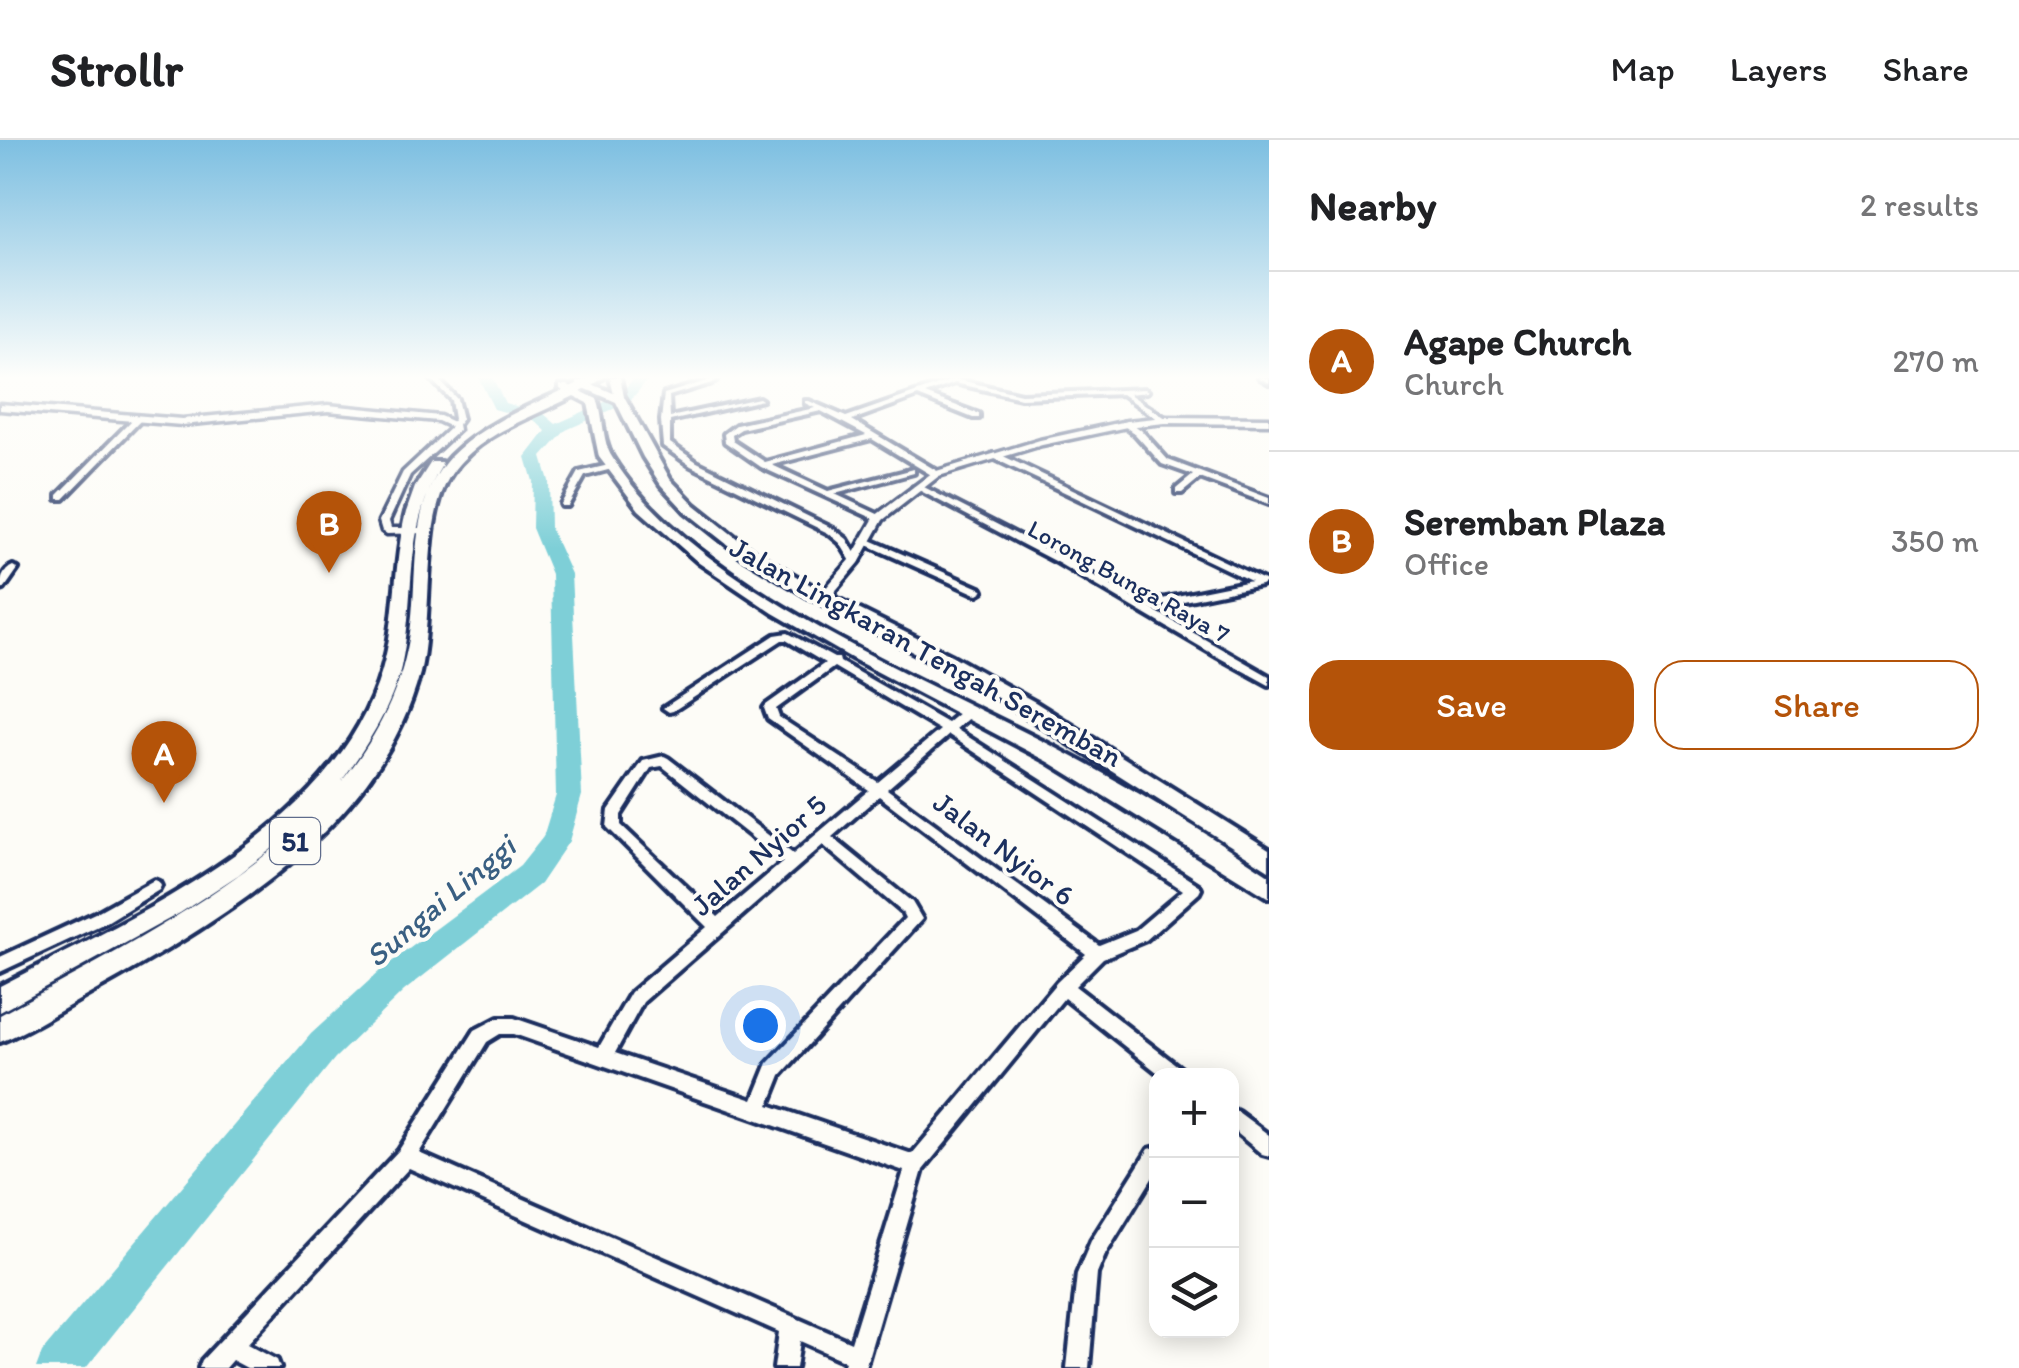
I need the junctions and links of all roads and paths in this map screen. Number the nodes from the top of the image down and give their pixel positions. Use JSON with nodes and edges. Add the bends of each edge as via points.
{"nodes":[{"id":1,"x":123,"y":434,"type":"edge"},
{"id":2,"x":451,"y":434,"type":"edge"},
{"id":3,"x":488,"y":434,"type":"edge"},
{"id":4,"x":595,"y":434,"type":"edge"},
{"id":5,"x":608,"y":434,"type":"edge"},
{"id":6,"x":629,"y":434,"type":"edge"},
{"id":7,"x":666,"y":434,"type":"edge"},
{"id":8,"x":729,"y":434,"type":"edge"},
{"id":9,"x":869,"y":434,"type":"edge"},
{"id":10,"x":1085,"y":434,"type":"edge"},
{"id":11,"x":1141,"y":434,"type":"edge"},
{"id":12,"x":872,"y":436,"type":"junction"},
{"id":13,"x":600,"y":444,"type":"junction"},
{"id":14,"x":996,"y":456,"type":"junction"},
{"id":15,"x":572,"y":465,"type":"dead end"},
{"id":16,"x":764,"y":465,"type":"junction"},
{"id":17,"x":613,"y":466,"type":"junction"},
{"id":18,"x":911,"y":471,"type":"dead end"},
{"id":19,"x":582,"y":474,"type":"junction"},
{"id":20,"x":936,"y":474,"type":"junction"},
{"id":21,"x":1199,"y":475,"type":"junction"},
{"id":22,"x":917,"y":486,"type":"junction"},
{"id":23,"x":1179,"y":490,"type":"dead end"},
{"id":24,"x":827,"y":494,"type":"junction"},
{"id":25,"x":61,"y":497,"type":"dead end"},
{"id":26,"x":1269,"y":501,"type":"edge"},
{"id":27,"x":566,"y":504,"type":"dead end"},
{"id":28,"x":879,"y":518,"type":"junction"},
{"id":29,"x":419,"y":531,"type":"junction"},
{"id":30,"x":866,"y":540,"type":"junction"},
{"id":31,"x":855,"y":560,"type":"junction"},
{"id":32,"x":13,"y":569,"type":"dead end"},
{"id":33,"x":1265,"y":582,"type":"edge"},
{"id":34,"x":0,"y":587,"type":"edge"},
{"id":35,"x":978,"y":591,"type":"dead end"},
{"id":36,"x":823,"y":598,"type":"junction"},
{"id":37,"x":1139,"y":607,"type":"junction"},
{"id":38,"x":835,"y":661,"type":"junction"},
{"id":39,"x":1269,"y":681,"type":"edge"},
{"id":40,"x":668,"y":708,"type":"dead end"},
{"id":41,"x":969,"y":711,"type":"junction"},
{"id":42,"x":948,"y":728,"type":"junction"},
{"id":43,"x":878,"y":790,"type":"junction"},
{"id":44,"x":823,"y":836,"type":"junction"},
{"id":45,"x":1269,"y":861,"type":"edge"},
{"id":46,"x":793,"y":862,"type":"junction"},
{"id":47,"x":154,"y":886,"type":"dead end"},
{"id":48,"x":1269,"y":888,"type":"edge"},
{"id":49,"x":718,"y":927,"type":"junction"},
{"id":50,"x":1097,"y":953,"type":"junction"},
{"id":51,"x":0,"y":966,"type":"edge"},
{"id":52,"x":1063,"y":987,"type":"junction"},
{"id":53,"x":0,"y":1000,"type":"edge"},
{"id":54,"x":0,"y":1029,"type":"edge"},
{"id":55,"x":604,"y":1056,"type":"junction"},
{"id":56,"x":1167,"y":1068,"type":"edge"},
{"id":57,"x":758,"y":1111,"type":"junction"},
{"id":58,"x":1239,"y":1124,"type":"edge"},
{"id":59,"x":1269,"y":1148,"type":"edge"},
{"id":60,"x":406,"y":1157,"type":"junction"},
{"id":61,"x":1155,"y":1158,"type":"edge"},
{"id":62,"x":915,"y":1165,"type":"junction"},
{"id":63,"x":791,"y":1327,"type":"junction"},
{"id":64,"x":230,"y":1347,"type":"junction"},
{"id":65,"x":856,"y":1362,"type":"edge"},
{"id":66,"x":210,"y":1368,"type":"edge"},
{"id":67,"x":269,"y":1368,"type":"edge"},
{"id":68,"x":785,"y":1368,"type":"edge"},
{"id":69,"x":1078,"y":1368,"type":"edge"}],
"edges":[{"from":1,"to":25,"type":"street"},
{"from":2,"to":29,"type":"street","via":[[406,474],[390,505],[384,528]]},
{"from":3,"to":29,"type":"main road","number":"51","via":[[454,461]]},
{"from":4,"to":13,"type":"main road","name":"Jalan Lingkaran Tengah Seremban"},
{"from":5,"to":13,"type":"main road"},
{"from":6,"to":36,"type":"main road","name":"Jalan Lingkaran Tengah Seremban","via":[[693,511]]},
{"from":7,"to":31,"type":"street","via":[[674,452],[830,531]]},
{"from":8,"to":16,"type":"street","via":[[734,448]]},
{"from":9,"to":12,"type":"street"},
{"from":10,"to":14,"type":"street"},
{"from":11,"to":21,"type":"street","via":[[1152,452]]},
{"from":12,"to":16,"type":"street"},
{"from":12,"to":20,"type":"street"},
{"from":13,"to":17,"type":"main road","name":"Jalan Lingkaran Tengah Seremban"},
{"from":14,"to":20,"type":"street"},
{"from":14,"to":33,"type":"street"},
{"from":15,"to":19,"type":"street"},
{"from":16,"to":24,"type":"street"},
{"from":17,"to":19,"type":"street"},
{"from":17,"to":41,"type":"main road","name":"Jalan Lingkaran Tengah Seremban","via":[[676,540],[723,576]]},
{"from":18,"to":24,"type":"street"},
{"from":19,"to":27,"type":"street"},
{"from":20,"to":22,"type":"street"},
{"from":21,"to":23,"type":"street"},
{"from":21,"to":26,"type":"street"},
{"from":22,"to":28,"type":"street"},
{"from":22,"to":37,"type":"street","name":"Lorong Bunga Raya 7"},
{"from":24,"to":28,"type":"street"},
{"from":28,"to":30,"type":"street"},
{"from":29,"to":53,"type":"main road","number":"51","via":[[384,696],[340,770],[264,845],[222,874]]},
{"from":29,"to":54,"type":"main road","number":"51","via":[[420,628],[404,696],[374,756],[348,787],[237,890]]},
{"from":30,"to":31,"type":"street"},
{"from":30,"to":35,"type":"street"},
{"from":31,"to":36,"type":"street"},
{"from":32,"to":34,"type":"street"},
{"from":33,"to":37,"type":"street"},
{"from":36,"to":45,"type":"main road","name":"Jalan Lingkaran Tengah Seremban","via":[[1088,742]]},
{"from":37,"to":39,"type":"street","name":"Lorong Bunga Raya 7"},
{"from":38,"to":40,"type":"street","via":[[778,637]]},
{"from":38,"to":42,"type":"street"},
{"from":38,"to":43,"type":"street","name":"Jalan Nyior 6","via":[[770,708],[774,719]]},
{"from":41,"to":42,"type":"street","name":"Jalan Nyior 5"},
{"from":41,"to":48,"type":"main road","name":"Jalan Lingkaran Tengah Seremban"},
{"from":42,"to":43,"type":"street","name":"Jalan Nyior 5"},
{"from":42,"to":50,"type":"street","via":[[1194,889],[1142,935]]},
{"from":43,"to":44,"type":"street","name":"Jalan Nyior 5"},
{"from":43,"to":50,"type":"street","name":"Jalan Nyior 6"},
{"from":44,"to":46,"type":"street","name":"Jalan Nyior 5"},
{"from":44,"to":57,"type":"street","via":[[914,919],[774,1069]]},
{"from":46,"to":49,"type":"street","name":"Jalan Nyior 5"},
{"from":46,"to":49,"type":"street","via":[[664,761],[648,764],[614,814],[614,828]]},
{"from":47,"to":51,"type":"street"},
{"from":49,"to":55,"type":"street","name":"Jalan Nyior 5","via":[[637,997]]},
{"from":50,"to":52,"type":"street"},
{"from":52,"to":56,"type":"street"},
{"from":52,"to":62,"type":"street"},
{"from":55,"to":57,"type":"street"},
{"from":55,"to":60,"type":"street","via":[[498,1026],[481,1036]]},
{"from":57,"to":62,"type":"street"},
{"from":58,"to":59,"type":"street"},
{"from":60,"to":63,"type":"street"},
{"from":60,"to":64,"type":"street"},
{"from":61,"to":69,"type":"street","via":[[1087,1274]]},
{"from":62,"to":65,"type":"street"},
{"from":63,"to":65,"type":"street"},
{"from":63,"to":68,"type":"street"},
{"from":64,"to":66,"type":"street"},
{"from":64,"to":67,"type":"street"}]}
